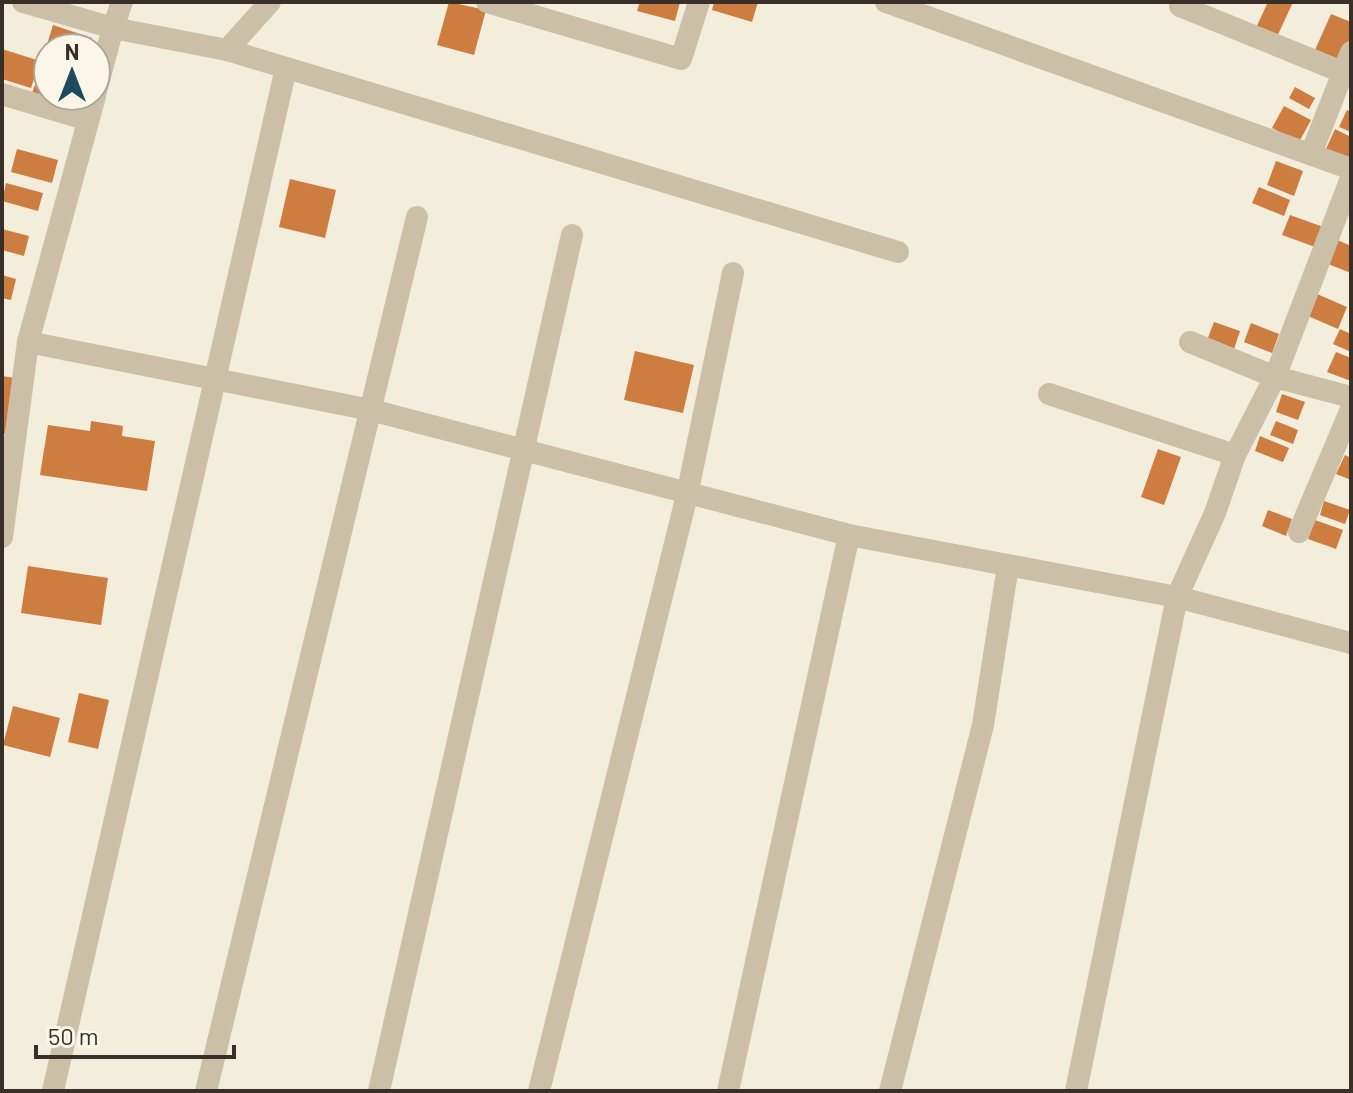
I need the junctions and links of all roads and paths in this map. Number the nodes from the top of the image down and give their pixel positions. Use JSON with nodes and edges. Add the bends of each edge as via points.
{"nodes":[{"id":1,"x":23,"y":2,"type":"edge"},
{"id":2,"x":122,"y":2,"type":"edge"},
{"id":3,"x":270,"y":2,"type":"edge"},
{"id":4,"x":487,"y":2,"type":"edge"},
{"id":5,"x":699,"y":2,"type":"edge"},
{"id":6,"x":886,"y":2,"type":"edge"},
{"id":7,"x":1180,"y":6,"type":"dead end"},
{"id":8,"x":113,"y":28,"type":"junction"},
{"id":9,"x":112,"y":32,"type":"edge"},
{"id":10,"x":227,"y":50,"type":"junction"},
{"id":11,"x":1346,"y":62,"type":"edge"},
{"id":12,"x":286,"y":68,"type":"junction"},
{"id":13,"x":2,"y":94,"type":"edge"},
{"id":14,"x":90,"y":112,"type":"edge"},
{"id":15,"x":88,"y":120,"type":"junction"},
{"id":16,"x":1311,"y":154,"type":"junction"},
{"id":17,"x":1351,"y":169,"type":"edge"},
{"id":18,"x":1351,"y":178,"type":"edge"},
{"id":19,"x":417,"y":217,"type":"dead end"},
{"id":20,"x":572,"y":235,"type":"dead end"},
{"id":21,"x":898,"y":252,"type":"dead end"},
{"id":22,"x":733,"y":273,"type":"dead end"},
{"id":23,"x":28,"y":342,"type":"junction"},
{"id":24,"x":1190,"y":342,"type":"dead end"},
{"id":25,"x":13,"y":373,"type":"edge"},
{"id":26,"x":1275,"y":377,"type":"junction"},
{"id":27,"x":214,"y":380,"type":"junction"},
{"id":28,"x":1049,"y":394,"type":"dead end"},
{"id":29,"x":1351,"y":397,"type":"edge"},
{"id":30,"x":1351,"y":409,"type":"edge"},
{"id":31,"x":371,"y":410,"type":"junction"},
{"id":32,"x":524,"y":452,"type":"junction"},
{"id":33,"x":1235,"y":455,"type":"junction"},
{"id":34,"x":687,"y":495,"type":"junction"},
{"id":35,"x":1299,"y":532,"type":"dead end"},
{"id":36,"x":849,"y":535,"type":"junction"},
{"id":37,"x":2,"y":537,"type":"edge"},
{"id":38,"x":1008,"y":566,"type":"junction"},
{"id":39,"x":1177,"y":597,"type":"junction"},
{"id":40,"x":1349,"y":637,"type":"edge"},
{"id":41,"x":53,"y":1091,"type":"edge"},
{"id":42,"x":206,"y":1091,"type":"edge"},
{"id":43,"x":379,"y":1091,"type":"edge"},
{"id":44,"x":539,"y":1091,"type":"edge"},
{"id":45,"x":728,"y":1091,"type":"edge"},
{"id":46,"x":890,"y":1091,"type":"edge"},
{"id":47,"x":1076,"y":1091,"type":"edge"}],
"edges":[{"from":1,"to":8,"type":"street"},
{"from":2,"to":8,"type":"street"},
{"from":3,"to":10,"type":"street"},
{"from":4,"to":5,"type":"street","via":[[681,59]]},
{"from":6,"to":16,"type":"street"},
{"from":7,"to":11,"type":"street"},
{"from":8,"to":9,"type":"street"},
{"from":8,"to":10,"type":"street"},
{"from":10,"to":12,"type":"street"},
{"from":11,"to":16,"type":"street"},
{"from":12,"to":21,"type":"street"},
{"from":12,"to":27,"type":"street"},
{"from":13,"to":15,"type":"street"},
{"from":14,"to":15,"type":"street"},
{"from":15,"to":23,"type":"street"},
{"from":16,"to":17,"type":"street"},
{"from":18,"to":26,"type":"street"},
{"from":19,"to":31,"type":"street"},
{"from":20,"to":32,"type":"street"},
{"from":22,"to":34,"type":"street"},
{"from":23,"to":25,"type":"street"},
{"from":23,"to":27,"type":"street"},
{"from":24,"to":26,"type":"street"},
{"from":25,"to":37,"type":"street"},
{"from":26,"to":29,"type":"street"},
{"from":26,"to":33,"type":"street"},
{"from":27,"to":31,"type":"street"},
{"from":27,"to":41,"type":"street"},
{"from":28,"to":33,"type":"street"},
{"from":30,"to":35,"type":"street"},
{"from":31,"to":32,"type":"street"},
{"from":31,"to":42,"type":"street"},
{"from":32,"to":34,"type":"street"},
{"from":32,"to":43,"type":"street"},
{"from":33,"to":39,"type":"street"},
{"from":34,"to":36,"type":"street"},
{"from":34,"to":44,"type":"street"},
{"from":36,"to":38,"type":"street"},
{"from":36,"to":45,"type":"street"},
{"from":38,"to":39,"type":"street"},
{"from":38,"to":46,"type":"street","via":[[983,725]]},
{"from":39,"to":40,"type":"street"},
{"from":39,"to":47,"type":"street"}]}
